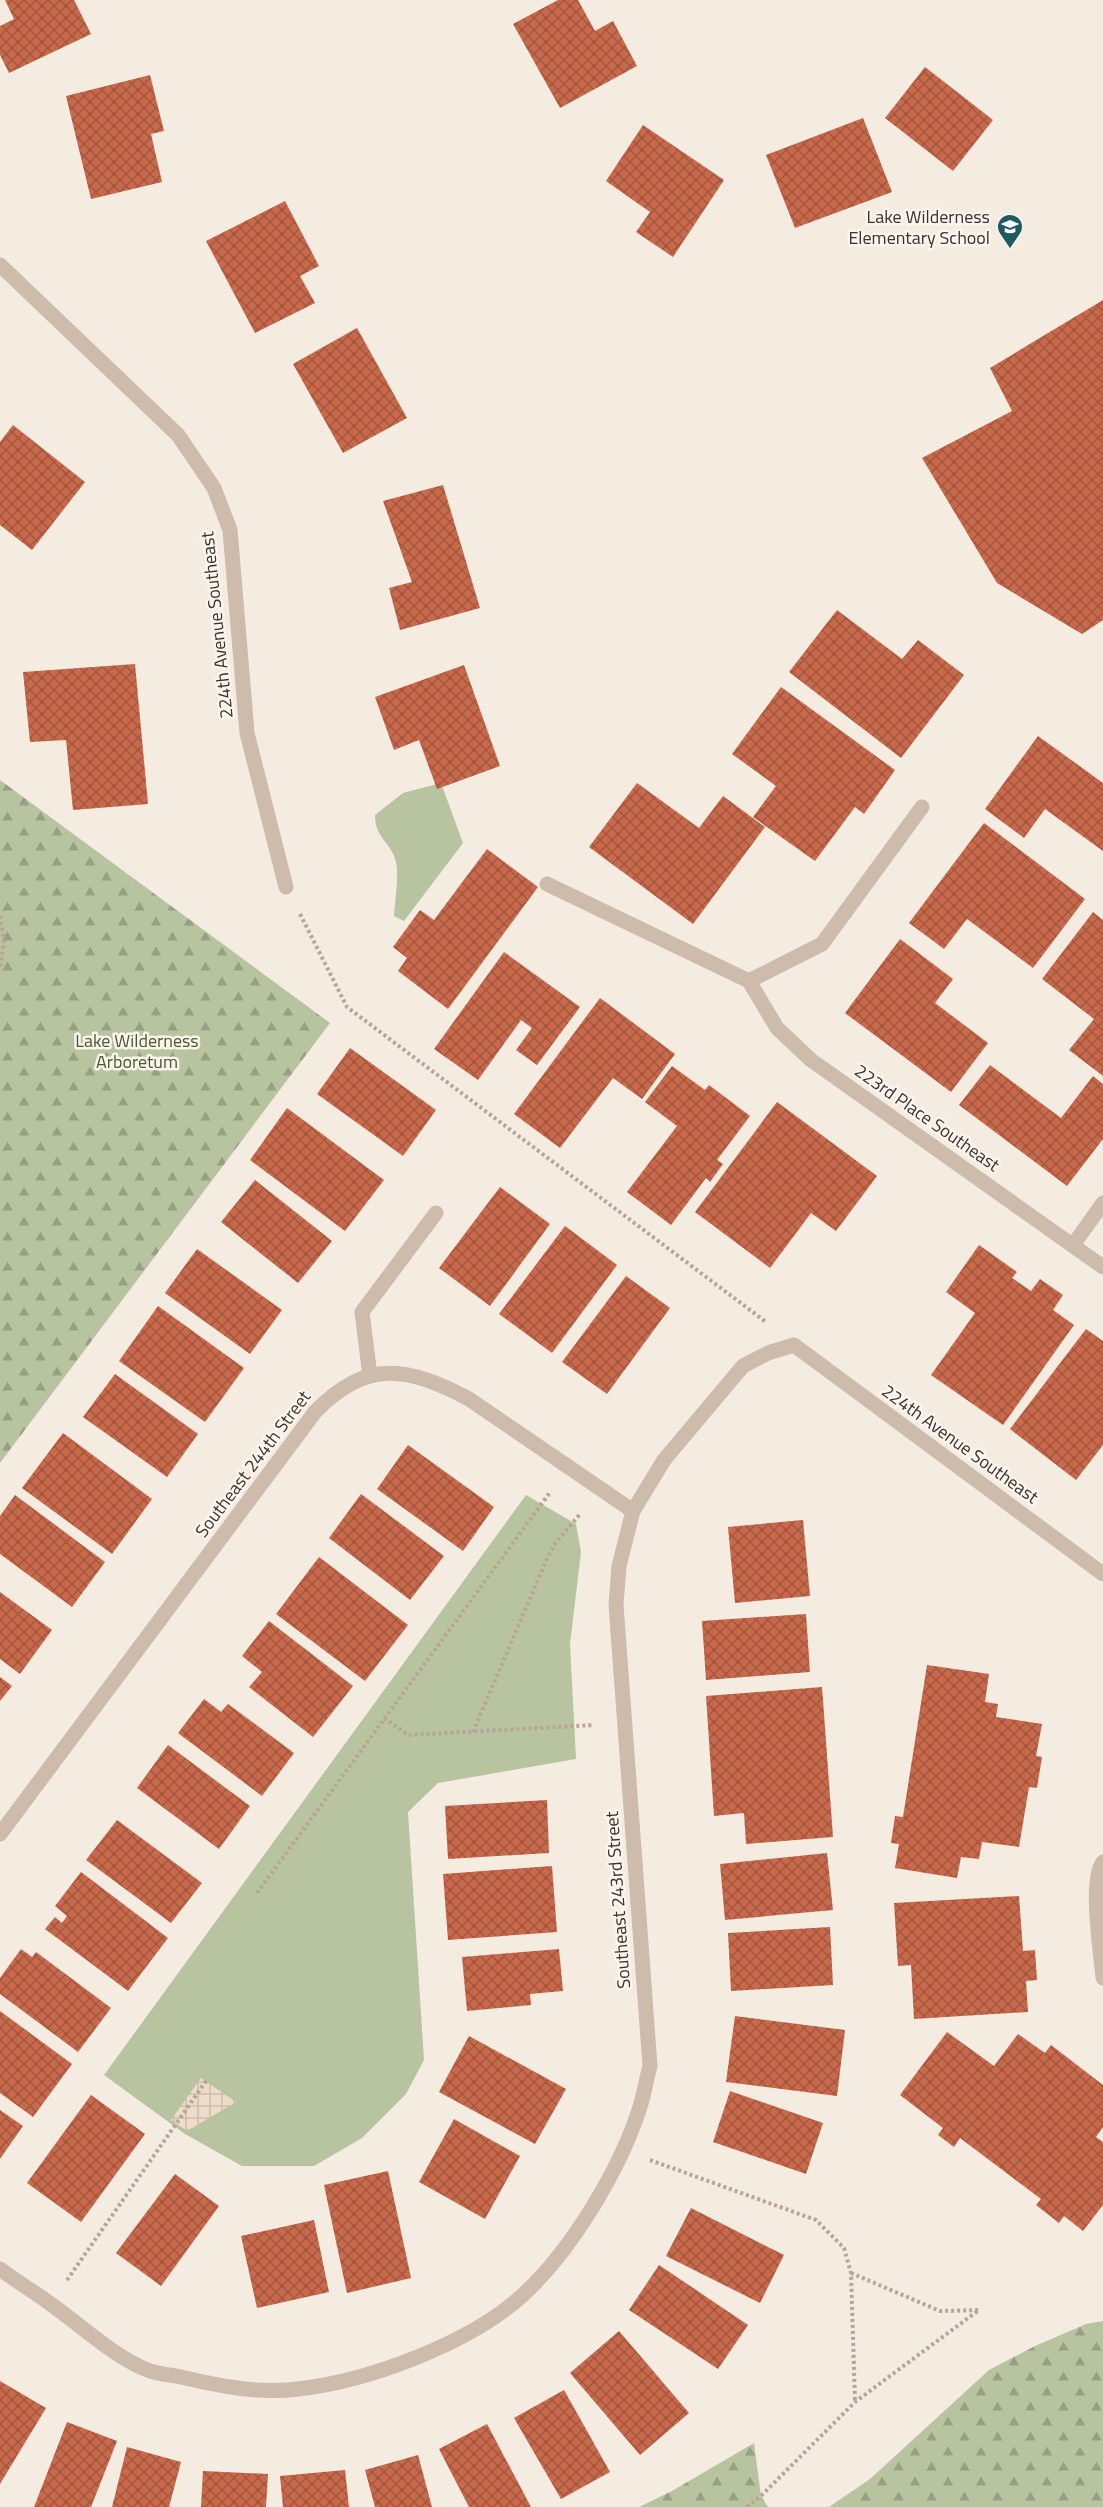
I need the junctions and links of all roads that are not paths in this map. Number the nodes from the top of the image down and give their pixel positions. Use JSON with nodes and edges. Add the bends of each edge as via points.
{"nodes":[{"id":1,"x":0,"y":266,"type":"edge"},
{"id":2,"x":922,"y":807,"type":"dead end"},
{"id":3,"x":547,"y":884,"type":"dead end"},
{"id":4,"x":286,"y":886,"type":"road end"},
{"id":5,"x":749,"y":981,"type":"junction"},
{"id":6,"x":1103,"y":1203,"type":"edge"},
{"id":7,"x":436,"y":1213,"type":"dead end"},
{"id":8,"x":1073,"y":1245,"type":"junction"},
{"id":9,"x":1103,"y":1268,"type":"edge"},
{"id":10,"x":794,"y":1345,"type":"joint"},
{"id":11,"x":370,"y":1376,"type":"junction"},
{"id":12,"x":633,"y":1511,"type":"junction"},
{"id":13,"x":1103,"y":1574,"type":"edge"},
{"id":14,"x":0,"y":1834,"type":"edge"},
{"id":15,"x":1103,"y":1862,"type":"edge"},
{"id":16,"x":1103,"y":1978,"type":"edge"},
{"id":17,"x":0,"y":2269,"type":"edge"}],
"edges":[{"from":1,"to":4,"type":"street","name":"224th Avenue Southeast","via":[[178,435],[214,488],[230,530],[247,733]]},
{"from":2,"to":5,"type":"street","via":[[822,944]]},
{"from":3,"to":5,"type":"street"},
{"from":5,"to":8,"type":"street","name":"223rd Place Southeast","via":[[777,1028],[811,1060]]},
{"from":6,"to":8,"type":"street"},
{"from":7,"to":11,"type":"street","via":[[362,1312]]},
{"from":8,"to":9,"type":"street","name":"223rd Place Southeast"},
{"from":10,"to":12,"type":"street","name":"Southeast 243rd Street","via":[[743,1366],[664,1460]]},
{"from":10,"to":13,"type":"street","name":"224th Avenue Southeast"},
{"from":11,"to":12,"type":"street","name":"Southeast 244th Street","via":[[402,1374],[444,1386]]},
{"from":11,"to":14,"type":"street","name":"Southeast 244th Street","via":[[332,1394],[315,1412]]},
{"from":12,"to":17,"type":"street","name":"Southeast 243rd Street","via":[[619,1566],[616,1605],[650,2066],[639,2110],[622,2150],[590,2210],[556,2259],[524,2294],[481,2326],[450,2342],[349,2380],[297,2390],[209,2384],[150,2371],[112,2349]]},
{"from":15,"to":16,"type":"street","via":[[1096,1885]]}]}
